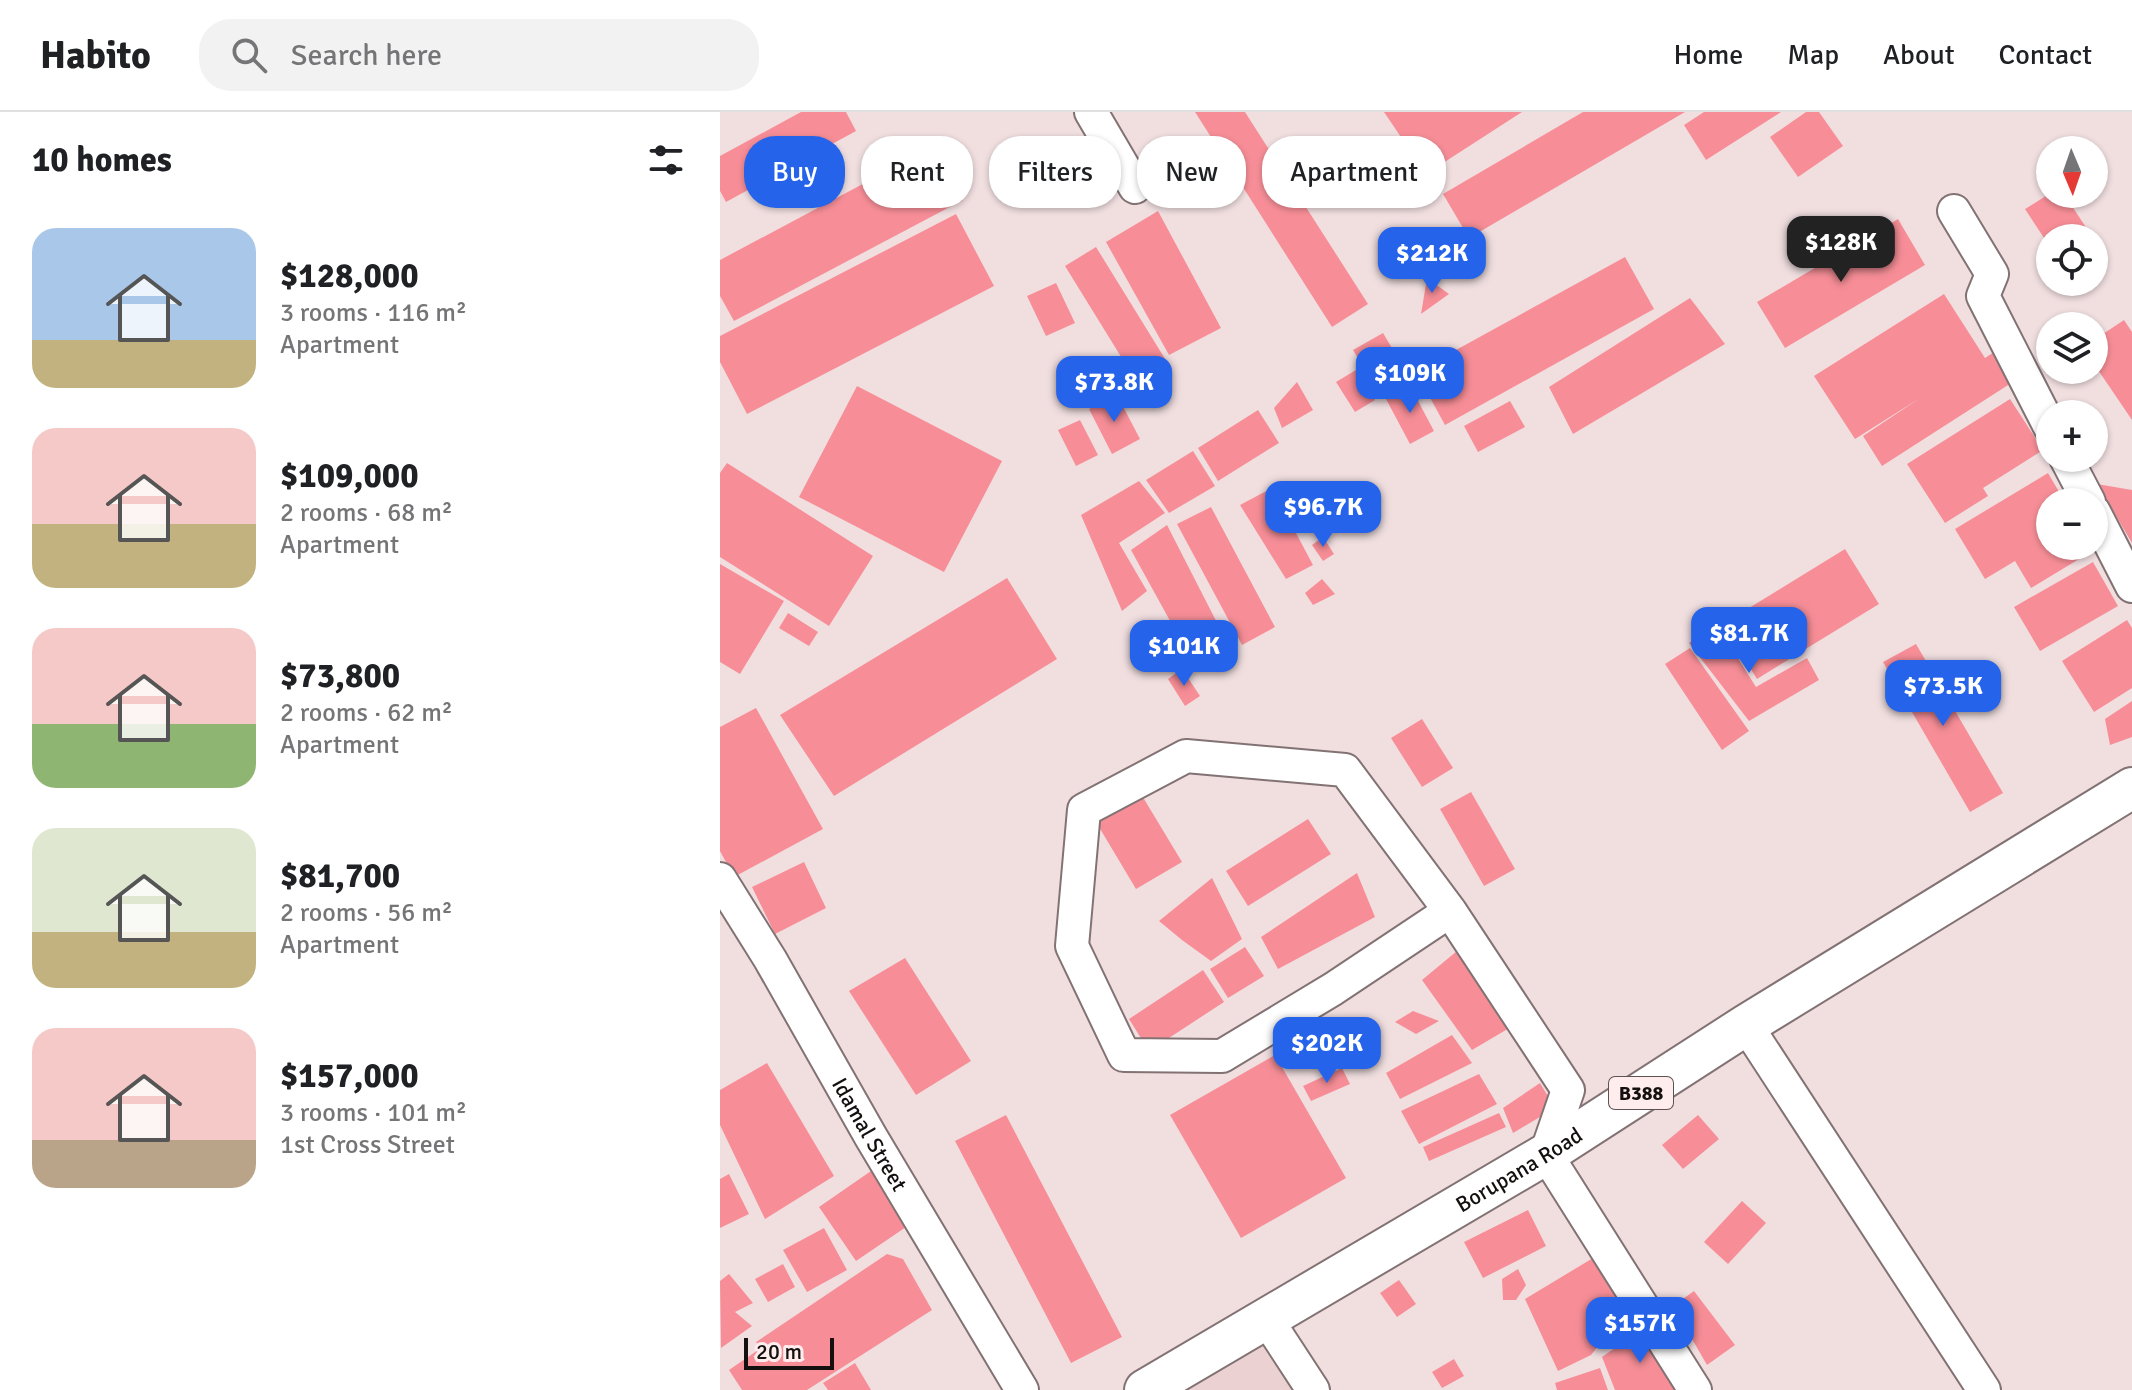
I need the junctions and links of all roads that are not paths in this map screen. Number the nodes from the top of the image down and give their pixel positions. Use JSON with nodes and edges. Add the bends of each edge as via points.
{"nodes":[{"id":1,"x":1091,"y":112,"type":"edge"},
{"id":2,"x":1135,"y":187,"type":"dead end"},
{"id":3,"x":1954,"y":211,"type":"dead end"},
{"id":4,"x":2036,"y":400,"type":"edge"},
{"id":5,"x":2108,"y":539,"type":"edge"},
{"id":6,"x":2132,"y":586,"type":"edge"},
{"id":7,"x":2132,"y":788,"type":"edge"},
{"id":8,"x":720,"y":879,"type":"edge"},
{"id":9,"x":1450,"y":911,"type":"junction"},
{"id":10,"x":1746,"y":1025,"type":"junction"},
{"id":11,"x":1546,"y":1154,"type":"junction"},
{"id":12,"x":1266,"y":1318,"type":"junction"},
{"id":13,"x":1022,"y":1390,"type":"edge"},
{"id":14,"x":1145,"y":1390,"type":"edge"},
{"id":15,"x":1313,"y":1390,"type":"edge"},
{"id":16,"x":1695,"y":1390,"type":"edge"},
{"id":17,"x":1984,"y":1390,"type":"edge"}],
"edges":[{"from":1,"to":2,"type":"street"},
{"from":3,"to":4,"type":"street","via":[[1992,274],[1983,296]]},
{"from":5,"to":6,"type":"street"},
{"from":7,"to":10,"type":"main road","name":"Borupana Road","number":"B388"},
{"from":8,"to":13,"type":"street","name":"Idamal Street"},
{"from":9,"to":9,"type":"street","via":[[1345,770],[1186,756],[1084,810],[1072,946],[1124,1055],[1222,1056]]},
{"from":9,"to":11,"type":"street","via":[[1568,1090]]},
{"from":10,"to":11,"type":"main road","name":"Borupana Road","number":"B388"},
{"from":10,"to":17,"type":"street"},
{"from":11,"to":12,"type":"main road","name":"Borupana Road","number":"B388"},
{"from":11,"to":16,"type":"street"},
{"from":12,"to":14,"type":"main road","name":"Borupana Road","number":"B388"},
{"from":12,"to":15,"type":"street"}]}
